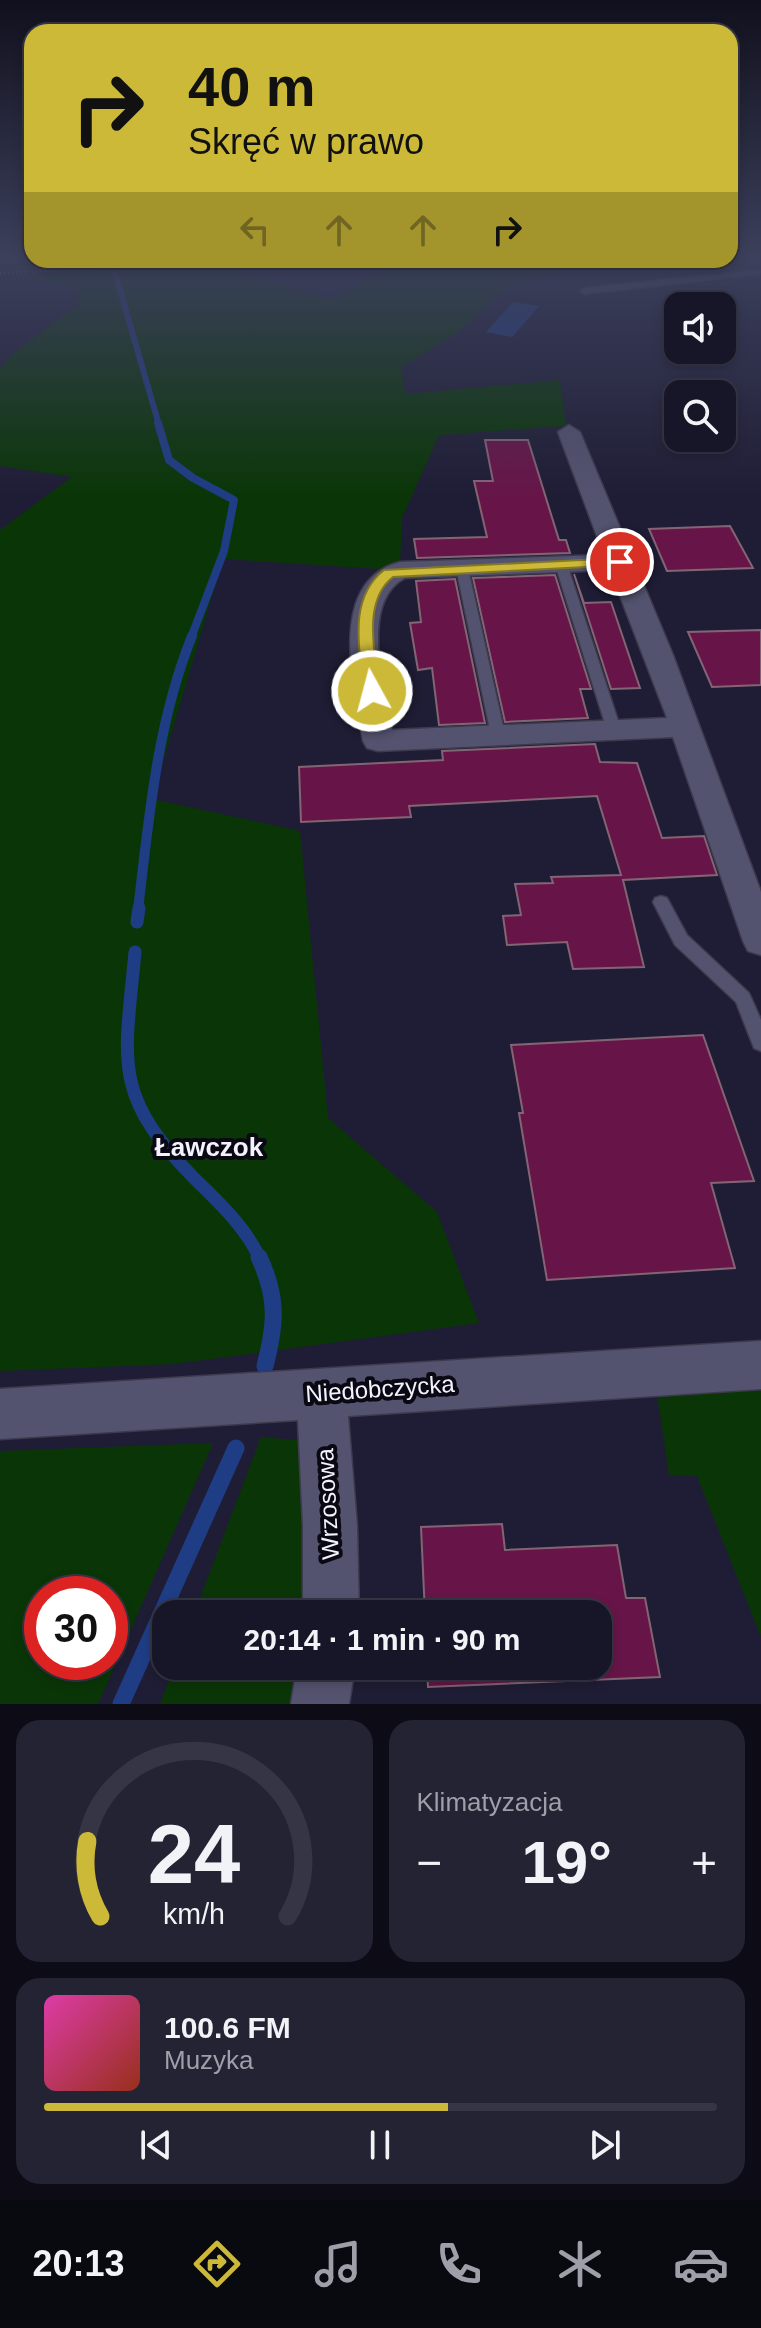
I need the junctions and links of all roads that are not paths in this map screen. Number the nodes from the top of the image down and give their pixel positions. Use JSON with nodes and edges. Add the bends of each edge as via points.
{"nodes":[{"id":1,"x":569,"y":432,"type":"dead end"},
{"id":2,"x":620,"y":562,"type":"junction"},
{"id":3,"x":561,"y":564,"type":"junction"},
{"id":4,"x":462,"y":568,"type":"junction"},
{"id":5,"x":683,"y":727,"type":"junction"},
{"id":6,"x":614,"y":730,"type":"junction"},
{"id":7,"x":498,"y":735,"type":"junction"},
{"id":8,"x":661,"y":902,"type":"dead end"},
{"id":9,"x":761,"y":941,"type":"edge"},
{"id":10,"x":761,"y":1043,"type":"edge"},
{"id":11,"x":761,"y":1365,"type":"edge"},
{"id":12,"x":321,"y":1393,"type":"junction"},
{"id":13,"x":0,"y":1414,"type":"edge"},
{"id":14,"x":331,"y":1600,"type":"edge"},
{"id":15,"x":324,"y":1680,"type":"edge"},
{"id":16,"x":320,"y":1704,"type":"edge"}],
"edges":[{"from":1,"to":2,"type":"street"},
{"from":2,"to":3,"type":"street"},
{"from":2,"to":5,"type":"street"},
{"from":3,"to":4,"type":"street"},
{"from":3,"to":6,"type":"lane"},
{"from":4,"to":7,"type":"lane"},
{"from":4,"to":7,"type":"street","via":[[400,570],[376,583],[365,628],[378,741]]},
{"from":5,"to":6,"type":"street"},
{"from":5,"to":9,"type":"street"},
{"from":6,"to":7,"type":"street"},
{"from":8,"to":10,"type":"lane","via":[[681,940],[743,998]]},
{"from":11,"to":12,"type":"street","name":"Niedobczycka"},
{"from":12,"to":13,"type":"street","name":"Niedobczycka"},
{"from":12,"to":14,"type":"street","name":"Wrzosowa"},
{"from":15,"to":16,"type":"street"}]}
